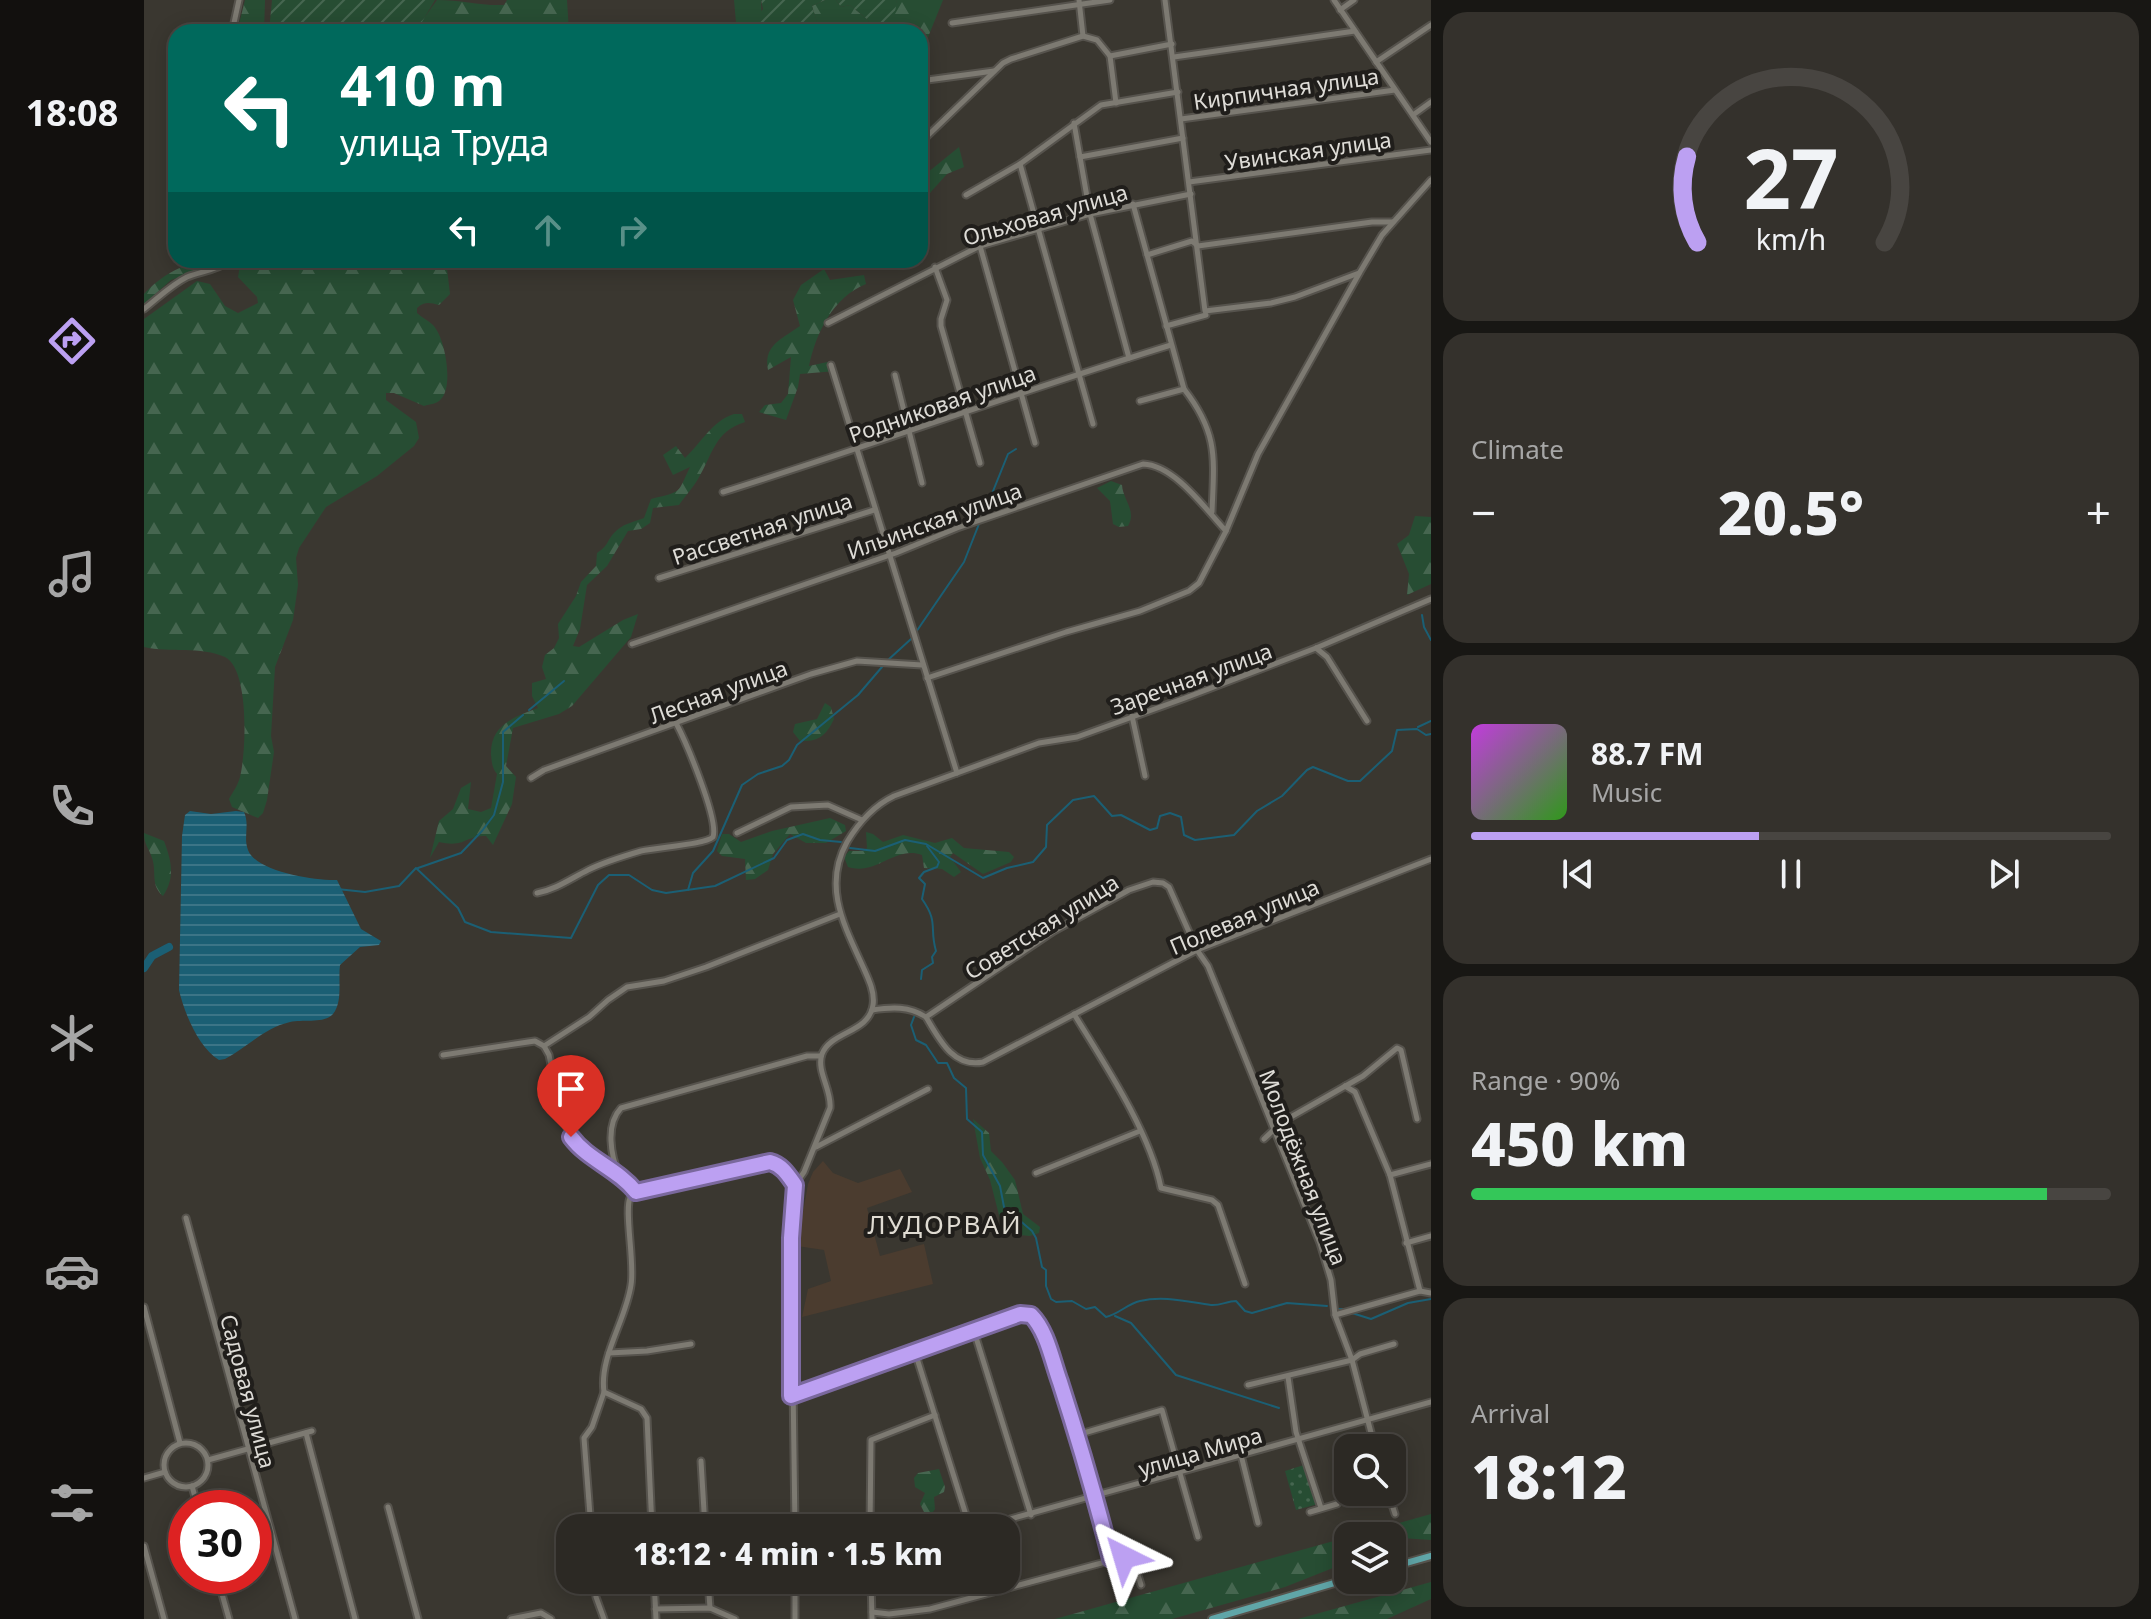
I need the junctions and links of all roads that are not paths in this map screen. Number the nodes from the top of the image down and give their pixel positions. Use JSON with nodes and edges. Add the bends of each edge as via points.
{"nodes":[{"id":1,"x":239,"y":0,"type":"edge"},
{"id":2,"x":1110,"y":0,"type":"edge"},
{"id":3,"x":1165,"y":0,"type":"edge"},
{"id":4,"x":1334,"y":0,"type":"edge"},
{"id":5,"x":1354,"y":0,"type":"edge"},
{"id":6,"x":1079,"y":2,"type":"edge"},
{"id":7,"x":1340,"y":10,"type":"junction"},
{"id":8,"x":952,"y":23,"type":"dead end"},
{"id":9,"x":234,"y":24,"type":"edge"},
{"id":10,"x":1431,"y":25,"type":"edge"},
{"id":11,"x":1355,"y":31,"type":"junction"},
{"id":12,"x":1083,"y":36,"type":"junction"},
{"id":13,"x":1172,"y":44,"type":"junction"},
{"id":14,"x":1110,"y":56,"type":"junction"},
{"id":15,"x":1174,"y":57,"type":"junction"},
{"id":16,"x":1376,"y":62,"type":"junction"},
{"id":17,"x":995,"y":71,"type":"junction"},
{"id":18,"x":928,"y":80,"type":"edge"},
{"id":19,"x":1395,"y":90,"type":"junction"},
{"id":20,"x":1178,"y":92,"type":"junction"},
{"id":21,"x":1431,"y":102,"type":"edge"},
{"id":22,"x":1116,"y":103,"type":"junction"},
{"id":23,"x":1413,"y":115,"type":"junction"},
{"id":24,"x":1181,"y":119,"type":"junction"},
{"id":25,"x":1074,"y":123,"type":"junction"},
{"id":26,"x":928,"y":135,"type":"edge"},
{"id":27,"x":1183,"y":138,"type":"junction"},
{"id":28,"x":1431,"y":142,"type":"edge"},
{"id":29,"x":1431,"y":150,"type":"edge"},
{"id":30,"x":1080,"y":157,"type":"junction"},
{"id":31,"x":1020,"y":164,"type":"junction"},
{"id":32,"x":1431,"y":180,"type":"edge"},
{"id":33,"x":1189,"y":182,"type":"junction"},
{"id":34,"x":1191,"y":194,"type":"junction"},
{"id":35,"x":966,"y":195,"type":"dead end"},
{"id":36,"x":1133,"y":204,"type":"junction"},
{"id":37,"x":1090,"y":214,"type":"junction"},
{"id":38,"x":1394,"y":222,"type":"junction"},
{"id":39,"x":1039,"y":229,"type":"junction"},
{"id":40,"x":980,"y":246,"type":"junction"},
{"id":41,"x":1198,"y":246,"type":"junction"},
{"id":42,"x":1147,"y":255,"type":"junction"},
{"id":43,"x":935,"y":267,"type":"junction"},
{"id":44,"x":218,"y":268,"type":"edge"},
{"id":45,"x":1360,"y":272,"type":"junction"},
{"id":46,"x":144,"y":309,"type":"edge"},
{"id":47,"x":1206,"y":313,"type":"junction"},
{"id":48,"x":828,"y":323,"type":"dead end"},
{"id":49,"x":1166,"y":326,"type":"junction"},
{"id":50,"x":1171,"y":345,"type":"junction"},
{"id":51,"x":1129,"y":358,"type":"junction"},
{"id":52,"x":831,"y":365,"type":"dead end"},
{"id":53,"x":1079,"y":373,"type":"junction"},
{"id":54,"x":895,"y":375,"type":"dead end"},
{"id":55,"x":1184,"y":389,"type":"junction"},
{"id":56,"x":1020,"y":392,"type":"junction"},
{"id":57,"x":1140,"y":401,"type":"dead end"},
{"id":58,"x":965,"y":413,"type":"junction"},
{"id":59,"x":1093,"y":424,"type":"dead end"},
{"id":60,"x":910,"y":432,"type":"junction"},
{"id":61,"x":1035,"y":443,"type":"dead end"},
{"id":62,"x":857,"y":450,"type":"junction"},
{"id":63,"x":980,"y":463,"type":"dead end"},
{"id":64,"x":922,"y":483,"type":"dead end"},
{"id":65,"x":723,"y":492,"type":"dead end"},
{"id":66,"x":874,"y":510,"type":"junction"},
{"id":67,"x":1212,"y":513,"type":"junction"},
{"id":68,"x":1226,"y":531,"type":"junction"},
{"id":69,"x":888,"y":554,"type":"junction"},
{"id":70,"x":659,"y":578,"type":"dead end"},
{"id":71,"x":1431,"y":599,"type":"edge"},
{"id":72,"x":632,"y":644,"type":"dead end"},
{"id":73,"x":1316,"y":648,"type":"junction"},
{"id":74,"x":922,"y":665,"type":"junction"},
{"id":75,"x":927,"y":678,"type":"junction"},
{"id":76,"x":1132,"y":716,"type":"junction"},
{"id":77,"x":1367,"y":721,"type":"dead end"},
{"id":78,"x":676,"y":723,"type":"junction"},
{"id":79,"x":957,"y":773,"type":"junction"},
{"id":80,"x":1145,"y":776,"type":"dead end"},
{"id":81,"x":531,"y":778,"type":"dead end"},
{"id":82,"x":862,"y":820,"type":"junction"},
{"id":83,"x":737,"y":833,"type":"dead end"},
{"id":84,"x":1431,"y":859,"type":"edge"},
{"id":85,"x":537,"y":893,"type":"dead end"},
{"id":86,"x":1174,"y":893,"type":"joint"},
{"id":87,"x":841,"y":914,"type":"junction"},
{"id":88,"x":1197,"y":950,"type":"junction"},
{"id":89,"x":872,"y":1010,"type":"junction"},
{"id":90,"x":1074,"y":1014,"type":"junction"},
{"id":91,"x":926,"y":1017,"type":"junction"},
{"id":92,"x":544,"y":1046,"type":"junction"},
{"id":93,"x":443,"y":1055,"type":"dead end"},
{"id":94,"x":821,"y":1056,"type":"junction"},
{"id":95,"x":1344,"y":1086,"type":"junction"},
{"id":96,"x":928,"y":1089,"type":"dead end"},
{"id":97,"x":1417,"y":1119,"type":"dead end"},
{"id":98,"x":1273,"y":1130,"type":"junction"},
{"id":99,"x":1140,"y":1131,"type":"junction"},
{"id":100,"x":1264,"y":1139,"type":"dead end"},
{"id":101,"x":815,"y":1147,"type":"junction"},
{"id":102,"x":1431,"y":1164,"type":"edge"},
{"id":103,"x":1036,"y":1173,"type":"dead end"},
{"id":104,"x":619,"y":1175,"type":"junction"},
{"id":105,"x":1390,"y":1175,"type":"junction"},
{"id":106,"x":795,"y":1185,"type":"junction"},
{"id":107,"x":636,"y":1192,"type":"junction"},
{"id":108,"x":186,"y":1218,"type":"dead end"},
{"id":109,"x":1431,"y":1236,"type":"edge"},
{"id":110,"x":1406,"y":1243,"type":"junction"},
{"id":111,"x":1245,"y":1284,"type":"dead end"},
{"id":112,"x":1420,"y":1291,"type":"junction"},
{"id":113,"x":1431,"y":1293,"type":"edge"},
{"id":114,"x":144,"y":1307,"type":"edge"},
{"id":115,"x":1335,"y":1315,"type":"junction"},
{"id":116,"x":974,"y":1331,"type":"junction"},
{"id":117,"x":691,"y":1344,"type":"dead end"},
{"id":118,"x":1394,"y":1344,"type":"dead end"},
{"id":119,"x":915,"y":1352,"type":"junction"},
{"id":120,"x":609,"y":1353,"type":"junction"},
{"id":121,"x":1352,"y":1360,"type":"junction"},
{"id":122,"x":1288,"y":1377,"type":"junction"},
{"id":123,"x":1248,"y":1385,"type":"dead end"},
{"id":124,"x":604,"y":1392,"type":"junction"},
{"id":125,"x":791,"y":1396,"type":"junction"},
{"id":126,"x":1431,"y":1402,"type":"edge"},
{"id":127,"x":935,"y":1415,"type":"junction"},
{"id":128,"x":1366,"y":1420,"type":"junction"},
{"id":129,"x":1370,"y":1434,"type":"edge"},
{"id":130,"x":1077,"y":1435,"type":"junction"},
{"id":131,"x":1300,"y":1440,"type":"junction"},
{"id":132,"x":180,"y":1443,"type":"junction"},
{"id":133,"x":248,"y":1449,"type":"junction"},
{"id":134,"x":1241,"y":1455,"type":"junction"},
{"id":135,"x":208,"y":1460,"type":"junction"},
{"id":136,"x":701,"y":1461,"type":"dead end"},
{"id":137,"x":165,"y":1472,"type":"junction"},
{"id":138,"x":1181,"y":1472,"type":"junction"},
{"id":139,"x":144,"y":1478,"type":"edge"},
{"id":140,"x":192,"y":1486,"type":"junction"},
{"id":141,"x":193,"y":1490,"type":"edge"},
{"id":142,"x":1095,"y":1497,"type":"junction"},
{"id":143,"x":1334,"y":1505,"type":"edge"},
{"id":144,"x":1392,"y":1506,"type":"edge"},
{"id":145,"x":388,"y":1507,"type":"dead end"},
{"id":146,"x":1321,"y":1508,"type":"junction"},
{"id":147,"x":1310,"y":1512,"type":"dead end"},
{"id":148,"x":590,"y":1514,"type":"edge"},
{"id":149,"x":651,"y":1514,"type":"edge"},
{"id":150,"x":704,"y":1514,"type":"edge"},
{"id":151,"x":795,"y":1514,"type":"edge"},
{"id":152,"x":870,"y":1514,"type":"edge"},
{"id":153,"x":966,"y":1514,"type":"edge"},
{"id":154,"x":1395,"y":1514,"type":"dead end"},
{"id":155,"x":1031,"y":1515,"type":"junction"},
{"id":156,"x":1020,"y":1518,"type":"edge"},
{"id":157,"x":1258,"y":1523,"type":"dead end"},
{"id":158,"x":1198,"y":1537,"type":"dead end"},
{"id":159,"x":144,"y":1546,"type":"edge"},
{"id":160,"x":1430,"y":1558,"type":"edge"},
{"id":161,"x":1111,"y":1559,"type":"junction"},
{"id":162,"x":1406,"y":1564,"type":"edge"},
{"id":163,"x":1334,"y":1583,"type":"edge"},
{"id":164,"x":1141,"y":1585,"type":"dead end"},
{"id":165,"x":222,"y":1594,"type":"edge"},
{"id":166,"x":596,"y":1594,"type":"edge"},
{"id":167,"x":654,"y":1594,"type":"edge"},
{"id":168,"x":709,"y":1594,"type":"edge"},
{"id":169,"x":795,"y":1594,"type":"edge"},
{"id":170,"x":871,"y":1594,"type":"edge"},
{"id":171,"x":710,"y":1608,"type":"junction"},
{"id":172,"x":655,"y":1609,"type":"junction"},
{"id":173,"x":872,"y":1615,"type":"edge"},
{"id":174,"x":164,"y":1619,"type":"edge"},
{"id":175,"x":229,"y":1619,"type":"edge"},
{"id":176,"x":295,"y":1619,"type":"edge"},
{"id":177,"x":355,"y":1619,"type":"edge"},
{"id":178,"x":418,"y":1619,"type":"edge"},
{"id":179,"x":511,"y":1619,"type":"edge"},
{"id":180,"x":551,"y":1619,"type":"edge"},
{"id":181,"x":604,"y":1619,"type":"edge"},
{"id":182,"x":656,"y":1619,"type":"edge"},
{"id":183,"x":735,"y":1619,"type":"edge"},
{"id":184,"x":795,"y":1619,"type":"edge"},
{"id":185,"x":1212,"y":1619,"type":"edge"}],
"edges":[{"from":1,"to":9,"type":"street"},
{"from":2,"to":6,"type":"street"},
{"from":3,"to":13,"type":"street"},
{"from":4,"to":7,"type":"street"},
{"from":5,"to":7,"type":"street"},
{"from":6,"to":8,"type":"street"},
{"from":6,"to":12,"type":"street"},
{"from":7,"to":11,"type":"street"},
{"from":10,"to":16,"type":"street"},
{"from":11,"to":15,"type":"street"},
{"from":11,"to":16,"type":"street"},
{"from":12,"to":14,"type":"street","via":[[1097,40]]},
{"from":12,"to":17,"type":"street","via":[[1011,59]]},
{"from":13,"to":14,"type":"street"},
{"from":13,"to":15,"type":"street"},
{"from":14,"to":22,"type":"street"},
{"from":15,"to":20,"type":"street"},
{"from":16,"to":19,"type":"street"},
{"from":17,"to":18,"type":"street"},
{"from":17,"to":26,"type":"street"},
{"from":19,"to":23,"type":"street"},
{"from":19,"to":24,"type":"street","name":"Кирпичная улица"},
{"from":20,"to":22,"type":"street"},
{"from":20,"to":24,"type":"street"},
{"from":21,"to":23,"type":"street"},
{"from":22,"to":25,"type":"street","via":[[1101,105]]},
{"from":23,"to":28,"type":"street"},
{"from":24,"to":27,"type":"street"},
{"from":25,"to":30,"type":"street"},
{"from":25,"to":31,"type":"street"},
{"from":27,"to":30,"type":"street"},
{"from":27,"to":33,"type":"street"},
{"from":29,"to":33,"type":"street","name":"Увинская улица"},
{"from":30,"to":37,"type":"street"},
{"from":31,"to":35,"type":"street"},
{"from":31,"to":39,"type":"street"},
{"from":32,"to":38,"type":"street"},
{"from":33,"to":34,"type":"street"},
{"from":34,"to":36,"type":"street","name":"Ольховая улица"},
{"from":34,"to":41,"type":"street"},
{"from":36,"to":37,"type":"street","name":"Ольховая улица"},
{"from":36,"to":42,"type":"street"},
{"from":37,"to":39,"type":"street","name":"Ольховая улица"},
{"from":37,"to":51,"type":"street"},
{"from":38,"to":41,"type":"street"},
{"from":38,"to":45,"type":"street"},
{"from":39,"to":40,"type":"street","name":"Ольховая улица"},
{"from":39,"to":53,"type":"street"},
{"from":40,"to":43,"type":"street","name":"Ольховая улица"},
{"from":40,"to":56,"type":"street"},
{"from":41,"to":42,"type":"street","via":[[1192,241]]},
{"from":41,"to":47,"type":"street"},
{"from":42,"to":49,"type":"street"},
{"from":43,"to":48,"type":"street","name":"Ольховая улица"},
{"from":43,"to":58,"type":"street","via":[[947,300],[941,326]]},
{"from":44,"to":46,"type":"street","via":[[176,283]]},
{"from":45,"to":47,"type":"street","via":[[1295,297]]},
{"from":45,"to":68,"type":"street","via":[[1258,454]]},
{"from":47,"to":49,"type":"street"},
{"from":49,"to":50,"type":"street"},
{"from":50,"to":51,"type":"street","name":"Родниковая улица"},
{"from":50,"to":55,"type":"street"},
{"from":51,"to":53,"type":"street","name":"Родниковая улица"},
{"from":52,"to":62,"type":"street"},
{"from":53,"to":56,"type":"street","name":"Родниковая улица"},
{"from":53,"to":59,"type":"street"},
{"from":54,"to":60,"type":"street"},
{"from":55,"to":57,"type":"street"},
{"from":55,"to":67,"type":"street","via":[[1199,408],[1214,450]]},
{"from":56,"to":58,"type":"street","name":"Родниковая улица"},
{"from":56,"to":61,"type":"street"},
{"from":58,"to":60,"type":"street","name":"Родниковая улица"},
{"from":58,"to":63,"type":"street"},
{"from":60,"to":62,"type":"street","name":"Родниковая улица"},
{"from":60,"to":64,"type":"street"},
{"from":62,"to":65,"type":"street","name":"Родниковая улица"},
{"from":62,"to":66,"type":"street"},
{"from":66,"to":69,"type":"street"},
{"from":66,"to":70,"type":"street","name":"Рассветная улица"},
{"from":67,"to":68,"type":"street","name":"Ильинская улица"},
{"from":67,"to":69,"type":"street","name":"Ильинская улица","via":[[1166,473],[1146,463]]},
{"from":68,"to":75,"type":"street","via":[[1205,575],[1189,591]]},
{"from":69,"to":72,"type":"street","name":"Ильинская улица"},
{"from":69,"to":74,"type":"street"},
{"from":71,"to":73,"type":"street","name":"Заречная улица"},
{"from":73,"to":76,"type":"street","name":"Заречная улица"},
{"from":73,"to":77,"type":"street"},
{"from":74,"to":75,"type":"street"},
{"from":74,"to":78,"type":"street","name":"Лесная улица","via":[[857,661]]},
{"from":75,"to":79,"type":"street"},
{"from":76,"to":79,"type":"street","name":"Заречная улица"},
{"from":76,"to":80,"type":"street"},
{"from":78,"to":81,"type":"street","name":"Лесная улица"},
{"from":78,"to":85,"type":"street","via":[[715,823],[713,837],[637,852]]},
{"from":79,"to":82,"type":"street","name":"Заречная улица","via":[[883,801]]},
{"from":82,"to":83,"type":"street","via":[[828,805],[791,807]]},
{"from":82,"to":87,"type":"street","name":"Заречная улица","via":[[843,848],[835,879]]},
{"from":84,"to":88,"type":"street","name":"Полевая улица"},
{"from":86,"to":88,"type":"street","name":"Молодёжная улица"},
{"from":86,"to":91,"type":"street","name":"Советская улица","via":[[1158,882],[1129,890],[1054,931]]},
{"from":87,"to":89,"type":"street","via":[[871,989]]},
{"from":87,"to":92,"type":"street","via":[[706,967],[627,987]]},
{"from":88,"to":90,"type":"street","name":"Полевая улица"},
{"from":88,"to":98,"type":"street","name":"Молодёжная улица"},
{"from":89,"to":91,"type":"street","via":[[901,1008]]},
{"from":89,"to":94,"type":"street"},
{"from":90,"to":91,"type":"street","name":"Полевая улица","via":[[977,1063],[954,1056]]},
{"from":90,"to":99,"type":"street"},
{"from":92,"to":93,"type":"street","via":[[535,1041]]},
{"from":92,"to":104,"type":"street","via":[[571,1137]]},
{"from":94,"to":101,"type":"street","via":[[831,1103]]},
{"from":94,"to":104,"type":"street","via":[[621,1108],[612,1127],[612,1157]]},
{"from":95,"to":97,"type":"street","via":[[1397,1048]]},
{"from":95,"to":98,"type":"street"},
{"from":95,"to":105,"type":"street","via":[[1355,1092]]},
{"from":96,"to":101,"type":"street"},
{"from":98,"to":100,"type":"street"},
{"from":98,"to":115,"type":"street","name":"Молодёжная улица","via":[[1320,1243]]},
{"from":99,"to":103,"type":"street"},
{"from":99,"to":111,"type":"street","via":[[1161,1188],[1218,1205]]},
{"from":101,"to":106,"type":"street"},
{"from":102,"to":105,"type":"street"},
{"from":104,"to":107,"type":"street"},
{"from":105,"to":110,"type":"street"},
{"from":106,"to":107,"type":"street","via":[[770,1162]]},
{"from":106,"to":125,"type":"street"},
{"from":107,"to":120,"type":"street","via":[[628,1206],[631,1288]]},
{"from":108,"to":133,"type":"street","name":"Садовая улица"},
{"from":109,"to":110,"type":"street"},
{"from":110,"to":112,"type":"street"},
{"from":112,"to":113,"type":"street"},
{"from":112,"to":115,"type":"street"},
{"from":114,"to":132,"type":"street"},
{"from":115,"to":121,"type":"street","name":"Молодёжная улица"},
{"from":116,"to":119,"type":"street"},
{"from":116,"to":130,"type":"street","via":[[1020,1314],[1028,1314],[1040,1326]]},
{"from":116,"to":155,"type":"street"},
{"from":117,"to":120,"type":"street"},
{"from":118,"to":121,"type":"street"},
{"from":119,"to":125,"type":"street"},
{"from":119,"to":127,"type":"street"},
{"from":120,"to":124,"type":"street"},
{"from":121,"to":122,"type":"street"},
{"from":121,"to":128,"type":"street","name":"Молодёжная улица"},
{"from":122,"to":123,"type":"street"},
{"from":122,"to":131,"type":"street"},
{"from":124,"to":148,"type":"street","via":[[584,1438]]},
{"from":124,"to":149,"type":"street","via":[[641,1409],[647,1418]]},
{"from":125,"to":151,"type":"street"},
{"from":126,"to":128,"type":"street","name":"улица Мира"},
{"from":127,"to":152,"type":"street","via":[[869,1442]]},
{"from":127,"to":153,"type":"street"},
{"from":128,"to":129,"type":"street","name":"Молодёжная улица"},
{"from":128,"to":131,"type":"street","name":"улица Мира"},
{"from":130,"to":138,"type":"street","via":[[1162,1410]]},
{"from":130,"to":142,"type":"street"},
{"from":131,"to":134,"type":"street","name":"улица Мира"},
{"from":131,"to":146,"type":"street"},
{"from":132,"to":135,"type":"street","via":[[200,1448]]},
{"from":132,"to":137,"type":"street","via":[[168,1451]]},
{"from":133,"to":135,"type":"street"},
{"from":133,"to":176,"type":"street","name":"Садовая улица"},
{"from":133,"to":177,"type":"street","via":[[309,1432]]},
{"from":134,"to":138,"type":"street","name":"улица Мира"},
{"from":134,"to":157,"type":"street"},
{"from":135,"to":140,"type":"street","via":[[206,1473]]},
{"from":136,"to":150,"type":"street"},
{"from":137,"to":139,"type":"street"},
{"from":137,"to":140,"type":"street","via":[[173,1483]]},
{"from":138,"to":142,"type":"street","name":"улица Мира"},
{"from":138,"to":158,"type":"street"},
{"from":140,"to":141,"type":"street"},
{"from":142,"to":155,"type":"street","name":"улица Мира"},
{"from":142,"to":161,"type":"street"},
{"from":143,"to":146,"type":"street"},
{"from":144,"to":154,"type":"street"},
{"from":145,"to":178,"type":"street"},
{"from":146,"to":147,"type":"street"},
{"from":155,"to":156,"type":"street","name":"улица Мира"},
{"from":159,"to":174,"type":"street"},
{"from":160,"to":162,"type":"main road"},
{"from":161,"to":164,"type":"street","via":[[1133,1560]]},
{"from":161,"to":173,"type":"street","via":[[930,1609]]},
{"from":163,"to":185,"type":"main road"},
{"from":165,"to":175,"type":"street"},
{"from":166,"to":181,"type":"street"},
{"from":167,"to":172,"type":"street"},
{"from":168,"to":171,"type":"street"},
{"from":169,"to":184,"type":"street"},
{"from":170,"to":173,"type":"street"},
{"from":171,"to":172,"type":"street"},
{"from":171,"to":183,"type":"street"},
{"from":172,"to":182,"type":"street"},
{"from":179,"to":180,"type":"street","via":[[541,1613]]}]}
